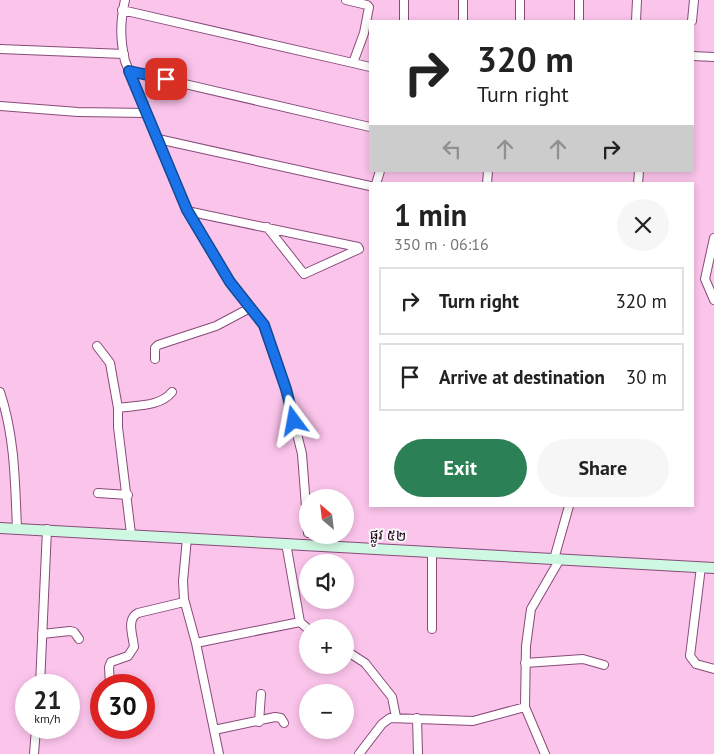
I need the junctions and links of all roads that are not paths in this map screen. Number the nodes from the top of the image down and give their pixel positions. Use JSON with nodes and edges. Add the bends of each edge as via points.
{"nodes":[{"id":1,"x":125,"y":0,"type":"edge"},
{"id":2,"x":346,"y":0,"type":"edge"},
{"id":3,"x":404,"y":0,"type":"edge"},
{"id":4,"x":463,"y":0,"type":"edge"},
{"id":5,"x":520,"y":0,"type":"edge"},
{"id":6,"x":579,"y":0,"type":"edge"},
{"id":7,"x":637,"y":0,"type":"edge"},
{"id":8,"x":694,"y":0,"type":"edge"},
{"id":9,"x":122,"y":10,"type":"junction"},
{"id":10,"x":404,"y":20,"type":"edge"},
{"id":11,"x":463,"y":20,"type":"edge"},
{"id":12,"x":520,"y":20,"type":"edge"},
{"id":13,"x":579,"y":20,"type":"edge"},
{"id":14,"x":636,"y":20,"type":"edge"},
{"id":15,"x":692,"y":20,"type":"edge"},
{"id":16,"x":0,"y":50,"type":"edge"},
{"id":17,"x":124,"y":54,"type":"junction"},
{"id":18,"x":694,"y":56,"type":"edge"},
{"id":19,"x":714,"y":57,"type":"edge"},
{"id":20,"x":353,"y":63,"type":"junction"},
{"id":21,"x":369,"y":67,"type":"edge"},
{"id":22,"x":129,"y":71,"type":"junction"},
{"id":23,"x":0,"y":106,"type":"edge"},
{"id":24,"x":146,"y":113,"type":"junction"},
{"id":25,"x":369,"y":127,"type":"edge"},
{"id":26,"x":158,"y":139,"type":"junction"},
{"id":27,"x":369,"y":186,"type":"edge"},
{"id":28,"x":187,"y":210,"type":"junction"},
{"id":29,"x":267,"y":227,"type":"junction"},
{"id":30,"x":714,"y":238,"type":"edge"},
{"id":31,"x":712,"y":256,"type":"edge"},
{"id":32,"x":714,"y":300,"type":"edge"},
{"id":33,"x":250,"y":308,"type":"junction"},
{"id":34,"x":97,"y":346,"type":"dead end"},
{"id":35,"x":155,"y":359,"type":"dead end"},
{"id":36,"x":0,"y":392,"type":"edge"},
{"id":37,"x":172,"y":392,"type":"dead end"},
{"id":38,"x":118,"y":408,"type":"junction"},
{"id":39,"x":305,"y":489,"type":"edge"},
{"id":40,"x":98,"y":493,"type":"dead end"},
{"id":41,"x":128,"y":495,"type":"junction"},
{"id":42,"x":570,"y":507,"type":"edge"},
{"id":43,"x":0,"y":528,"type":"edge"},
{"id":44,"x":17,"y":529,"type":"junction"},
{"id":45,"x":47,"y":529,"type":"junction"},
{"id":46,"x":131,"y":534,"type":"junction"},
{"id":47,"x":187,"y":538,"type":"junction"},
{"id":48,"x":299,"y":540,"type":"edge"},
{"id":49,"x":354,"y":543,"type":"edge"},
{"id":50,"x":286,"y":544,"type":"junction"},
{"id":51,"x":432,"y":552,"type":"junction"},
{"id":52,"x":557,"y":559,"type":"junction"},
{"id":53,"x":701,"y":567,"type":"junction"},
{"id":54,"x":714,"y":568,"type":"edge"},
{"id":55,"x":184,"y":602,"type":"junction"},
{"id":56,"x":299,"y":619,"type":"edge"},
{"id":57,"x":299,"y":622,"type":"edge"},
{"id":58,"x":432,"y":629,"type":"dead end"},
{"id":59,"x":42,"y":634,"type":"junction"},
{"id":60,"x":79,"y":640,"type":"dead end"},
{"id":61,"x":196,"y":643,"type":"junction"},
{"id":62,"x":354,"y":656,"type":"edge"},
{"id":63,"x":525,"y":663,"type":"junction"},
{"id":64,"x":604,"y":665,"type":"dead end"},
{"id":65,"x":714,"y":669,"type":"edge"},
{"id":66,"x":40,"y":674,"type":"edge"},
{"id":67,"x":109,"y":674,"type":"edge"},
{"id":68,"x":261,"y":694,"type":"dead end"},
{"id":69,"x":525,"y":707,"type":"junction"},
{"id":70,"x":396,"y":717,"type":"junction"},
{"id":71,"x":417,"y":718,"type":"junction"},
{"id":72,"x":259,"y":722,"type":"junction"},
{"id":73,"x":284,"y":723,"type":"dead end"},
{"id":74,"x":214,"y":730,"type":"junction"},
{"id":75,"x":35,"y":739,"type":"edge"},
{"id":76,"x":34,"y":754,"type":"edge"},
{"id":77,"x":219,"y":754,"type":"edge"},
{"id":78,"x":358,"y":754,"type":"edge"},
{"id":79,"x":418,"y":754,"type":"edge"},
{"id":80,"x":545,"y":754,"type":"edge"}],
"edges":[{"from":1,"to":9,"type":"street"},
{"from":2,"to":20,"type":"street","via":[[369,7],[364,34]]},
{"from":3,"to":10,"type":"street"},
{"from":4,"to":11,"type":"street"},
{"from":5,"to":12,"type":"street"},
{"from":6,"to":13,"type":"street"},
{"from":7,"to":14,"type":"street"},
{"from":8,"to":15,"type":"street"},
{"from":9,"to":17,"type":"street","via":[[120,25]]},
{"from":9,"to":20,"type":"street"},
{"from":16,"to":17,"type":"street"},
{"from":17,"to":22,"type":"street"},
{"from":18,"to":19,"type":"street"},
{"from":20,"to":21,"type":"street"},
{"from":22,"to":24,"type":"street"},
{"from":22,"to":25,"type":"street"},
{"from":23,"to":24,"type":"street"},
{"from":24,"to":26,"type":"street"},
{"from":26,"to":27,"type":"street"},
{"from":26,"to":28,"type":"street"},
{"from":28,"to":29,"type":"street"},
{"from":28,"to":33,"type":"street","via":[[230,282]]},
{"from":29,"to":29,"type":"street","via":[[358,247],[359,249],[304,274]]},
{"from":30,"to":31,"type":"street"},
{"from":31,"to":32,"type":"street","via":[[705,280]]},
{"from":33,"to":35,"type":"street","via":[[216,326],[158,345]]},
{"from":33,"to":39,"type":"street","via":[[264,325],[286,389],[302,454]]},
{"from":34,"to":38,"type":"street","via":[[110,363]]},
{"from":36,"to":44,"type":"street","via":[[12,432]]},
{"from":37,"to":38,"type":"street","via":[[159,402]]},
{"from":38,"to":41,"type":"street"},
{"from":40,"to":41,"type":"street"},
{"from":41,"to":46,"type":"street"},
{"from":42,"to":52,"type":"street"},
{"from":43,"to":44,"type":"street","name":"ផ្លូវ ៥២"},
{"from":44,"to":45,"type":"street","name":"ផ្លូវ ៥២"},
{"from":45,"to":46,"type":"street","name":"ផ្លូវ ៥២"},
{"from":45,"to":59,"type":"street"},
{"from":46,"to":47,"type":"street","name":"ផ្លូវ ៥២"},
{"from":47,"to":50,"type":"street","name":"ផ្លូវ ៥២"},
{"from":47,"to":55,"type":"street"},
{"from":48,"to":50,"type":"street","name":"ផ្លូវ ៥២"},
{"from":49,"to":51,"type":"street","name":"ផ្លូវ ៥២"},
{"from":50,"to":56,"type":"street"},
{"from":51,"to":52,"type":"street","name":"ផ្លូវ ៥២"},
{"from":51,"to":58,"type":"street"},
{"from":52,"to":53,"type":"street","name":"ផ្លូវ ៥២"},
{"from":52,"to":63,"type":"street","via":[[531,609]]},
{"from":53,"to":54,"type":"street","name":"ផ្លូវ ៥២"},
{"from":53,"to":65,"type":"street","via":[[690,656],[696,664]]},
{"from":55,"to":61,"type":"street"},
{"from":55,"to":67,"type":"street","via":[[138,612],[132,617],[134,647],[128,656],[112,662]]},
{"from":57,"to":61,"type":"street"},
{"from":59,"to":60,"type":"street","via":[[70,631]]},
{"from":59,"to":66,"type":"street"},
{"from":61,"to":74,"type":"street"},
{"from":62,"to":70,"type":"street","via":[[365,663],[392,697]]},
{"from":63,"to":64,"type":"street","via":[[582,659]]},
{"from":63,"to":69,"type":"street"},
{"from":68,"to":72,"type":"street"},
{"from":69,"to":71,"type":"street","via":[[473,721]]},
{"from":69,"to":80,"type":"street"},
{"from":70,"to":71,"type":"street"},
{"from":70,"to":78,"type":"street","via":[[382,724]]},
{"from":71,"to":79,"type":"street"},
{"from":72,"to":73,"type":"street","via":[[279,717]]},
{"from":72,"to":74,"type":"street"},
{"from":74,"to":77,"type":"street"},
{"from":75,"to":76,"type":"street"}]}
